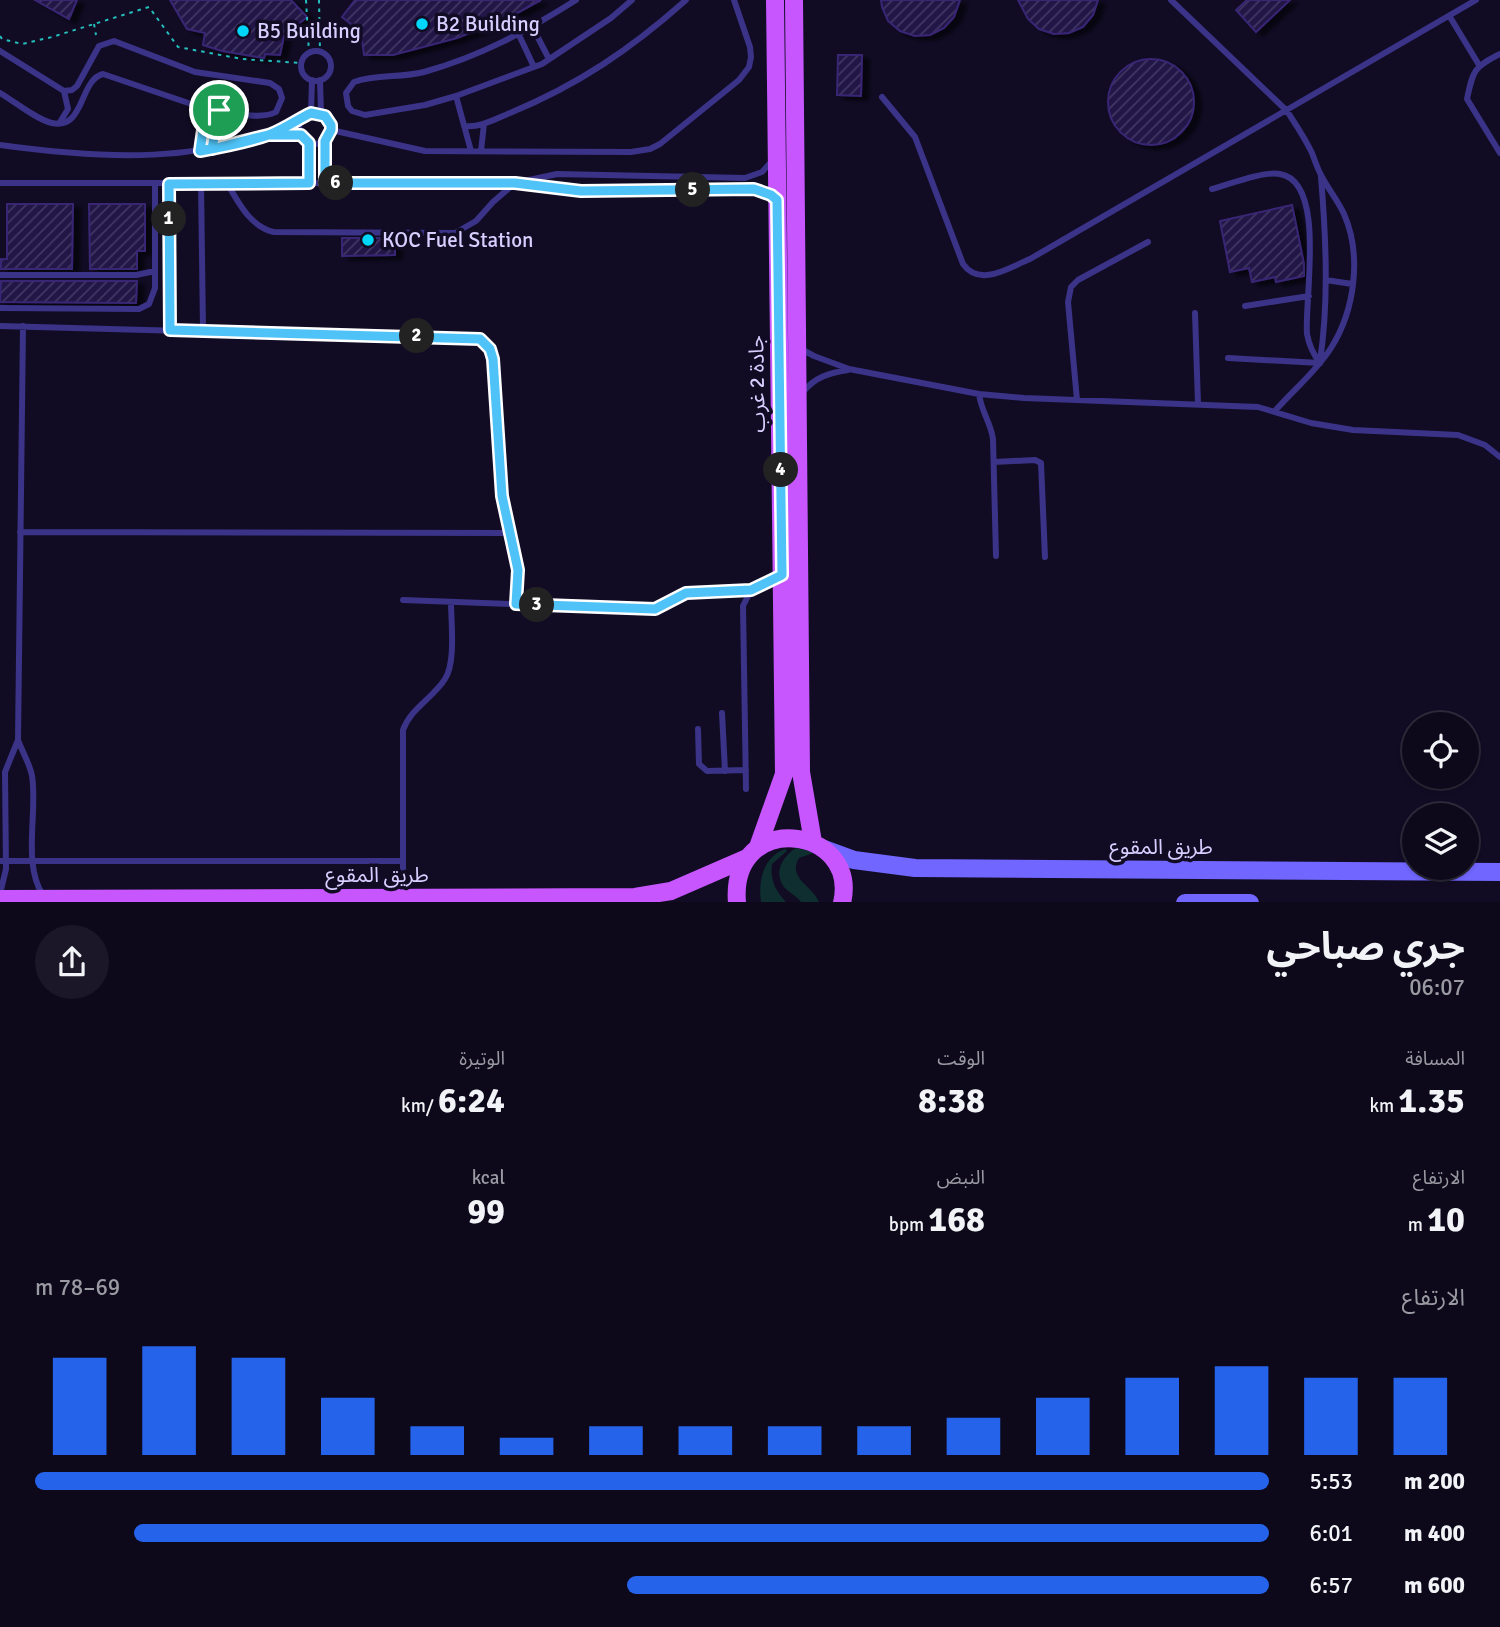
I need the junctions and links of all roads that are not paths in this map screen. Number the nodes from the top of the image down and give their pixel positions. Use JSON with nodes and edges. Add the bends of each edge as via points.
{"nodes":[{"id":1,"x":576,"y":0,"type":"edge"},
{"id":2,"x":632,"y":0,"type":"edge"},
{"id":3,"x":687,"y":0,"type":"edge"},
{"id":4,"x":734,"y":0,"type":"edge"},
{"id":5,"x":775,"y":0,"type":"edge"},
{"id":6,"x":794,"y":0,"type":"edge"},
{"id":7,"x":1171,"y":0,"type":"edge"},
{"id":8,"x":1476,"y":0,"type":"edge"},
{"id":9,"x":1450,"y":17,"type":"junction"},
{"id":10,"x":533,"y":28,"type":"junction"},
{"id":11,"x":519,"y":35,"type":"junction"},
{"id":12,"x":0,"y":51,"type":"edge"},
{"id":13,"x":1500,"y":54,"type":"edge"},
{"id":14,"x":93,"y":59,"type":"junction"},
{"id":15,"x":549,"y":60,"type":"junction"},
{"id":16,"x":1479,"y":65,"type":"junction"},
{"id":17,"x":534,"y":67,"type":"junction"},
{"id":18,"x":100,"y":75,"type":"junction"},
{"id":19,"x":312,"y":80,"type":"junction"},
{"id":20,"x":320,"y":80,"type":"junction"},
{"id":21,"x":64,"y":92,"type":"junction"},
{"id":22,"x":0,"y":93,"type":"edge"},
{"id":23,"x":456,"y":96,"type":"junction"},
{"id":24,"x":882,"y":97,"type":"dead end"},
{"id":25,"x":206,"y":109,"type":"junction"},
{"id":26,"x":219,"y":110,"type":"junction"},
{"id":27,"x":1287,"y":111,"type":"junction"},
{"id":28,"x":311,"y":113,"type":"junction"},
{"id":29,"x":321,"y":113,"type":"junction"},
{"id":30,"x":302,"y":120,"type":"junction"},
{"id":31,"x":58,"y":124,"type":"junction"},
{"id":32,"x":484,"y":124,"type":"junction"},
{"id":33,"x":464,"y":125,"type":"junction"},
{"id":34,"x":331,"y":130,"type":"junction"},
{"id":35,"x":268,"y":135,"type":"junction"},
{"id":36,"x":301,"y":135,"type":"junction"},
{"id":37,"x":325,"y":141,"type":"junction"},
{"id":38,"x":309,"y":143,"type":"junction"},
{"id":39,"x":0,"y":145,"type":"edge"},
{"id":40,"x":212,"y":149,"type":"junction"},
{"id":41,"x":777,"y":150,"type":"junction"},
{"id":42,"x":200,"y":151,"type":"junction"},
{"id":43,"x":471,"y":151,"type":"junction"},
{"id":44,"x":481,"y":151,"type":"junction"},
{"id":45,"x":1500,"y":153,"type":"edge"},
{"id":46,"x":598,"y":176,"type":"junction"},
{"id":47,"x":1321,"y":176,"type":"junction"},
{"id":48,"x":746,"y":178,"type":"junction"},
{"id":49,"x":0,"y":183,"type":"edge"},
{"id":50,"x":155,"y":183,"type":"junction"},
{"id":51,"x":201,"y":183,"type":"junction"},
{"id":52,"x":227,"y":183,"type":"junction"},
{"id":53,"x":309,"y":183,"type":"junction"},
{"id":54,"x":325,"y":183,"type":"junction"},
{"id":55,"x":515,"y":183,"type":"junction"},
{"id":56,"x":169,"y":184,"type":"junction"},
{"id":57,"x":746,"y":189,"type":"junction"},
{"id":58,"x":1212,"y":189,"type":"dead end"},
{"id":59,"x":598,"y":191,"type":"junction"},
{"id":60,"x":777,"y":200,"type":"junction"},
{"id":61,"x":1148,"y":242,"type":"dead end"},
{"id":62,"x":155,"y":271,"type":"junction"},
{"id":63,"x":0,"y":275,"type":"edge"},
{"id":64,"x":1326,"y":280,"type":"junction"},
{"id":65,"x":1352,"y":285,"type":"junction"},
{"id":66,"x":1309,"y":296,"type":"junction"},
{"id":67,"x":1245,"y":306,"type":"dead end"},
{"id":68,"x":0,"y":308,"type":"edge"},
{"id":69,"x":1195,"y":313,"type":"dead end"},
{"id":70,"x":0,"y":326,"type":"edge"},
{"id":71,"x":23,"y":326,"type":"junction"},
{"id":72,"x":170,"y":330,"type":"junction"},
{"id":73,"x":203,"y":330,"type":"junction"},
{"id":74,"x":797,"y":346,"type":"junction"},
{"id":75,"x":1228,"y":358,"type":"dead end"},
{"id":76,"x":1320,"y":363,"type":"junction"},
{"id":77,"x":849,"y":369,"type":"junction"},
{"id":78,"x":979,"y":394,"type":"junction"},
{"id":79,"x":1077,"y":400,"type":"junction"},
{"id":80,"x":798,"y":403,"type":"junction"},
{"id":81,"x":1198,"y":404,"type":"junction"},
{"id":82,"x":1275,"y":411,"type":"junction"},
{"id":83,"x":1500,"y":457,"type":"edge"},
{"id":84,"x":994,"y":462,"type":"junction"},
{"id":85,"x":20,"y":532,"type":"junction"},
{"id":86,"x":509,"y":533,"type":"junction"},
{"id":87,"x":996,"y":555,"type":"dead end"},
{"id":88,"x":1045,"y":557,"type":"dead end"},
{"id":89,"x":782,"y":575,"type":"junction"},
{"id":90,"x":751,"y":590,"type":"junction"},
{"id":91,"x":403,"y":600,"type":"dead end"},
{"id":92,"x":451,"y":602,"type":"junction"},
{"id":93,"x":516,"y":604,"type":"junction"},
{"id":94,"x":722,"y":713,"type":"dead end"},
{"id":95,"x":698,"y":729,"type":"dead end"},
{"id":96,"x":18,"y":740,"type":"junction"},
{"id":97,"x":746,"y":770,"type":"junction"},
{"id":98,"x":724,"y":771,"type":"junction"},
{"id":99,"x":746,"y":789,"type":"dead end"},
{"id":100,"x":819,"y":846,"type":"junction"},
{"id":101,"x":753,"y":853,"type":"junction"},
{"id":102,"x":403,"y":860,"type":"junction"},
{"id":103,"x":3,"y":861,"type":"edge"},
{"id":104,"x":33,"y":861,"type":"junction"},
{"id":105,"x":1500,"y":872,"type":"edge"},
{"id":106,"x":0,"y":894,"type":"edge"},
{"id":107,"x":403,"y":898,"type":"junction"},
{"id":108,"x":0,"y":899,"type":"edge"},
{"id":109,"x":46,"y":899,"type":"junction"},
{"id":110,"x":737,"y":902,"type":"edge"},
{"id":111,"x":842,"y":902,"type":"edge"},
{"id":112,"x":1185,"y":902,"type":"edge"},
{"id":113,"x":1250,"y":902,"type":"edge"}],
"edges":[{"from":1,"to":10,"type":"lane"},
{"from":2,"to":15,"type":"lane"},
{"from":3,"to":32,"type":"lane","via":[[637,42],[578,82]]},
{"from":4,"to":44,"type":"lane","via":[[750,47],[749,67],[660,144],[631,152]]},
{"from":5,"to":41,"type":"main road","name":"جادة 2 غرب"},
{"from":6,"to":74,"type":"main road","name":"جادة 2 غرب"},
{"from":7,"to":27,"type":"lane"},
{"from":8,"to":9,"type":"lane"},
{"from":9,"to":16,"type":"lane"},
{"from":9,"to":27,"type":"lane"},
{"from":10,"to":11,"type":"lane"},
{"from":10,"to":15,"type":"lane"},
{"from":11,"to":17,"type":"lane"},
{"from":11,"to":23,"type":"lane","via":[[419,73],[360,80],[349,87],[346,100],[352,111],[365,115]]},
{"from":12,"to":21,"type":"lane"},
{"from":13,"to":16,"type":"lane"},
{"from":14,"to":18,"type":"lane"},
{"from":14,"to":21,"type":"lane","via":[[78,86]]},
{"from":14,"to":26,"type":"lane","via":[[99,46],[118,42],[195,72],[270,83],[281,93],[282,104],[272,115]]},
{"from":15,"to":17,"type":"lane"},
{"from":16,"to":45,"type":"lane","via":[[1467,99]]},
{"from":17,"to":23,"type":"lane"},
{"from":18,"to":25,"type":"lane"},
{"from":18,"to":31,"type":"lane","via":[[74,117]]},
{"from":19,"to":20,"type":"lane"},
{"from":19,"to":20,"type":"lane","via":[[303,74],[302,63],[309,53],[320,52],[328,58],[330,69]]},
{"from":19,"to":28,"type":"lane"},
{"from":20,"to":29,"type":"lane"},
{"from":21,"to":31,"type":"lane","via":[[68,109]]},
{"from":22,"to":31,"type":"lane"},
{"from":23,"to":33,"type":"lane"},
{"from":24,"to":27,"type":"lane","via":[[915,137],[964,264],[981,276],[1030,258]]},
{"from":25,"to":26,"type":"lane"},
{"from":25,"to":42,"type":"lane"},
{"from":26,"to":40,"type":"lane"},
{"from":27,"to":47,"type":"lane"},
{"from":28,"to":29,"type":"lane"},
{"from":28,"to":30,"type":"lane"},
{"from":29,"to":34,"type":"lane"},
{"from":30,"to":35,"type":"lane"},
{"from":30,"to":36,"type":"lane"},
{"from":32,"to":33,"type":"lane"},
{"from":32,"to":44,"type":"lane"},
{"from":33,"to":43,"type":"lane"},
{"from":34,"to":37,"type":"lane"},
{"from":34,"to":43,"type":"lane","via":[[425,150]]},
{"from":35,"to":36,"type":"lane"},
{"from":35,"to":40,"type":"lane"},
{"from":36,"to":38,"type":"lane"},
{"from":37,"to":38,"type":"lane"},
{"from":37,"to":54,"type":"lane"},
{"from":38,"to":53,"type":"lane"},
{"from":39,"to":42,"type":"lane","via":[[90,155]]},
{"from":40,"to":42,"type":"lane"},
{"from":41,"to":48,"type":"lane","via":[[769,166]]},
{"from":41,"to":60,"type":"main road","name":"جادة 2 غرب"},
{"from":43,"to":44,"type":"lane"},
{"from":46,"to":48,"type":"lane"},
{"from":46,"to":55,"type":"lane","via":[[556,174]]},
{"from":46,"to":59,"type":"lane"},
{"from":47,"to":64,"type":"lane"},
{"from":47,"to":65,"type":"lane","via":[[1345,216],[1354,261]]},
{"from":48,"to":57,"type":"lane"},
{"from":49,"to":50,"type":"lane"},
{"from":50,"to":56,"type":"lane"},
{"from":50,"to":62,"type":"lane"},
{"from":51,"to":52,"type":"lane"},
{"from":51,"to":56,"type":"lane"},
{"from":51,"to":73,"type":"lane"},
{"from":52,"to":53,"type":"lane"},
{"from":52,"to":55,"type":"lane","via":[[261,229],[274,233],[404,234],[455,233],[476,221]]},
{"from":53,"to":54,"type":"lane"},
{"from":54,"to":55,"type":"lane"},
{"from":55,"to":59,"type":"lane"},
{"from":56,"to":72,"type":"lane"},
{"from":57,"to":59,"type":"lane"},
{"from":57,"to":60,"type":"lane","via":[[763,191]]},
{"from":58,"to":66,"type":"lane","via":[[1276,173],[1296,182],[1305,203]]},
{"from":60,"to":89,"type":"main road","name":"جادة 2 غرب"},
{"from":61,"to":79,"type":"lane","via":[[1071,287],[1068,297]]},
{"from":62,"to":63,"type":"lane","via":[[136,275]]},
{"from":62,"to":68,"type":"lane","via":[[155,294],[139,309]]},
{"from":64,"to":65,"type":"lane"},
{"from":64,"to":76,"type":"lane"},
{"from":65,"to":76,"type":"lane","via":[[1342,327]]},
{"from":66,"to":67,"type":"lane"},
{"from":66,"to":76,"type":"lane","via":[[1308,336]]},
{"from":69,"to":81,"type":"lane"},
{"from":70,"to":71,"type":"lane"},
{"from":71,"to":72,"type":"lane"},
{"from":71,"to":85,"type":"lane"},
{"from":72,"to":73,"type":"lane"},
{"from":73,"to":86,"type":"lane","via":[[480,339],[493,359],[502,496]]},
{"from":74,"to":77,"type":"lane"},
{"from":74,"to":80,"type":"main road","name":"جادة 2 غرب"},
{"from":75,"to":76,"type":"lane"},
{"from":76,"to":82,"type":"lane"},
{"from":77,"to":78,"type":"lane"},
{"from":77,"to":80,"type":"lane","via":[[815,379]]},
{"from":78,"to":79,"type":"lane"},
{"from":78,"to":84,"type":"lane","via":[[992,432]]},
{"from":79,"to":81,"type":"lane"},
{"from":80,"to":100,"type":"main road","name":"جادة 2 غرب","via":[[801,772]]},
{"from":81,"to":82,"type":"lane"},
{"from":82,"to":83,"type":"lane","via":[[1353,430],[1458,435],[1485,445]]},
{"from":84,"to":87,"type":"lane"},
{"from":84,"to":88,"type":"lane","via":[[1041,463]]},
{"from":85,"to":86,"type":"lane"},
{"from":85,"to":96,"type":"lane"},
{"from":86,"to":93,"type":"lane","via":[[518,570]]},
{"from":89,"to":90,"type":"lane"},
{"from":89,"to":101,"type":"main road","name":"جادة 2 غرب","via":[[784,774]]},
{"from":90,"to":93,"type":"lane","via":[[690,592],[650,609]]},
{"from":90,"to":97,"type":"lane","via":[[743,612]]},
{"from":91,"to":92,"type":"lane"},
{"from":92,"to":93,"type":"lane"},
{"from":92,"to":102,"type":"lane","via":[[447,675],[411,714],[403,730]]},
{"from":94,"to":98,"type":"lane"},
{"from":95,"to":98,"type":"lane","via":[[700,766],[706,771]]},
{"from":96,"to":103,"type":"lane","via":[[5,772]]},
{"from":96,"to":104,"type":"lane","via":[[32,775]]},
{"from":97,"to":98,"type":"lane"},
{"from":97,"to":99,"type":"lane"},
{"from":100,"to":101,"type":"main road","name":"طريق المقوع","via":[[794,837],[775,839]]},
{"from":100,"to":105,"type":"street","name":"طريق المقوع","via":[[853,860],[915,868]]},
{"from":100,"to":111,"type":"main road","via":[[835,862],[842,878]]},
{"from":101,"to":107,"type":"main road","name":"طريق المقوع","via":[[671,891],[635,897]]},
{"from":101,"to":110,"type":"main road","name":"جادة 2 غرب","via":[[739,872]]},
{"from":102,"to":104,"type":"lane"},
{"from":102,"to":107,"type":"lane"},
{"from":103,"to":104,"type":"lane"},
{"from":103,"to":106,"type":"lane"},
{"from":104,"to":109,"type":"lane","via":[[37,885]]},
{"from":107,"to":109,"type":"main road","name":"طريق المقوع"},
{"from":108,"to":109,"type":"main road","name":"طريق المقوع"},
{"from":112,"to":113,"type":"street"}]}
